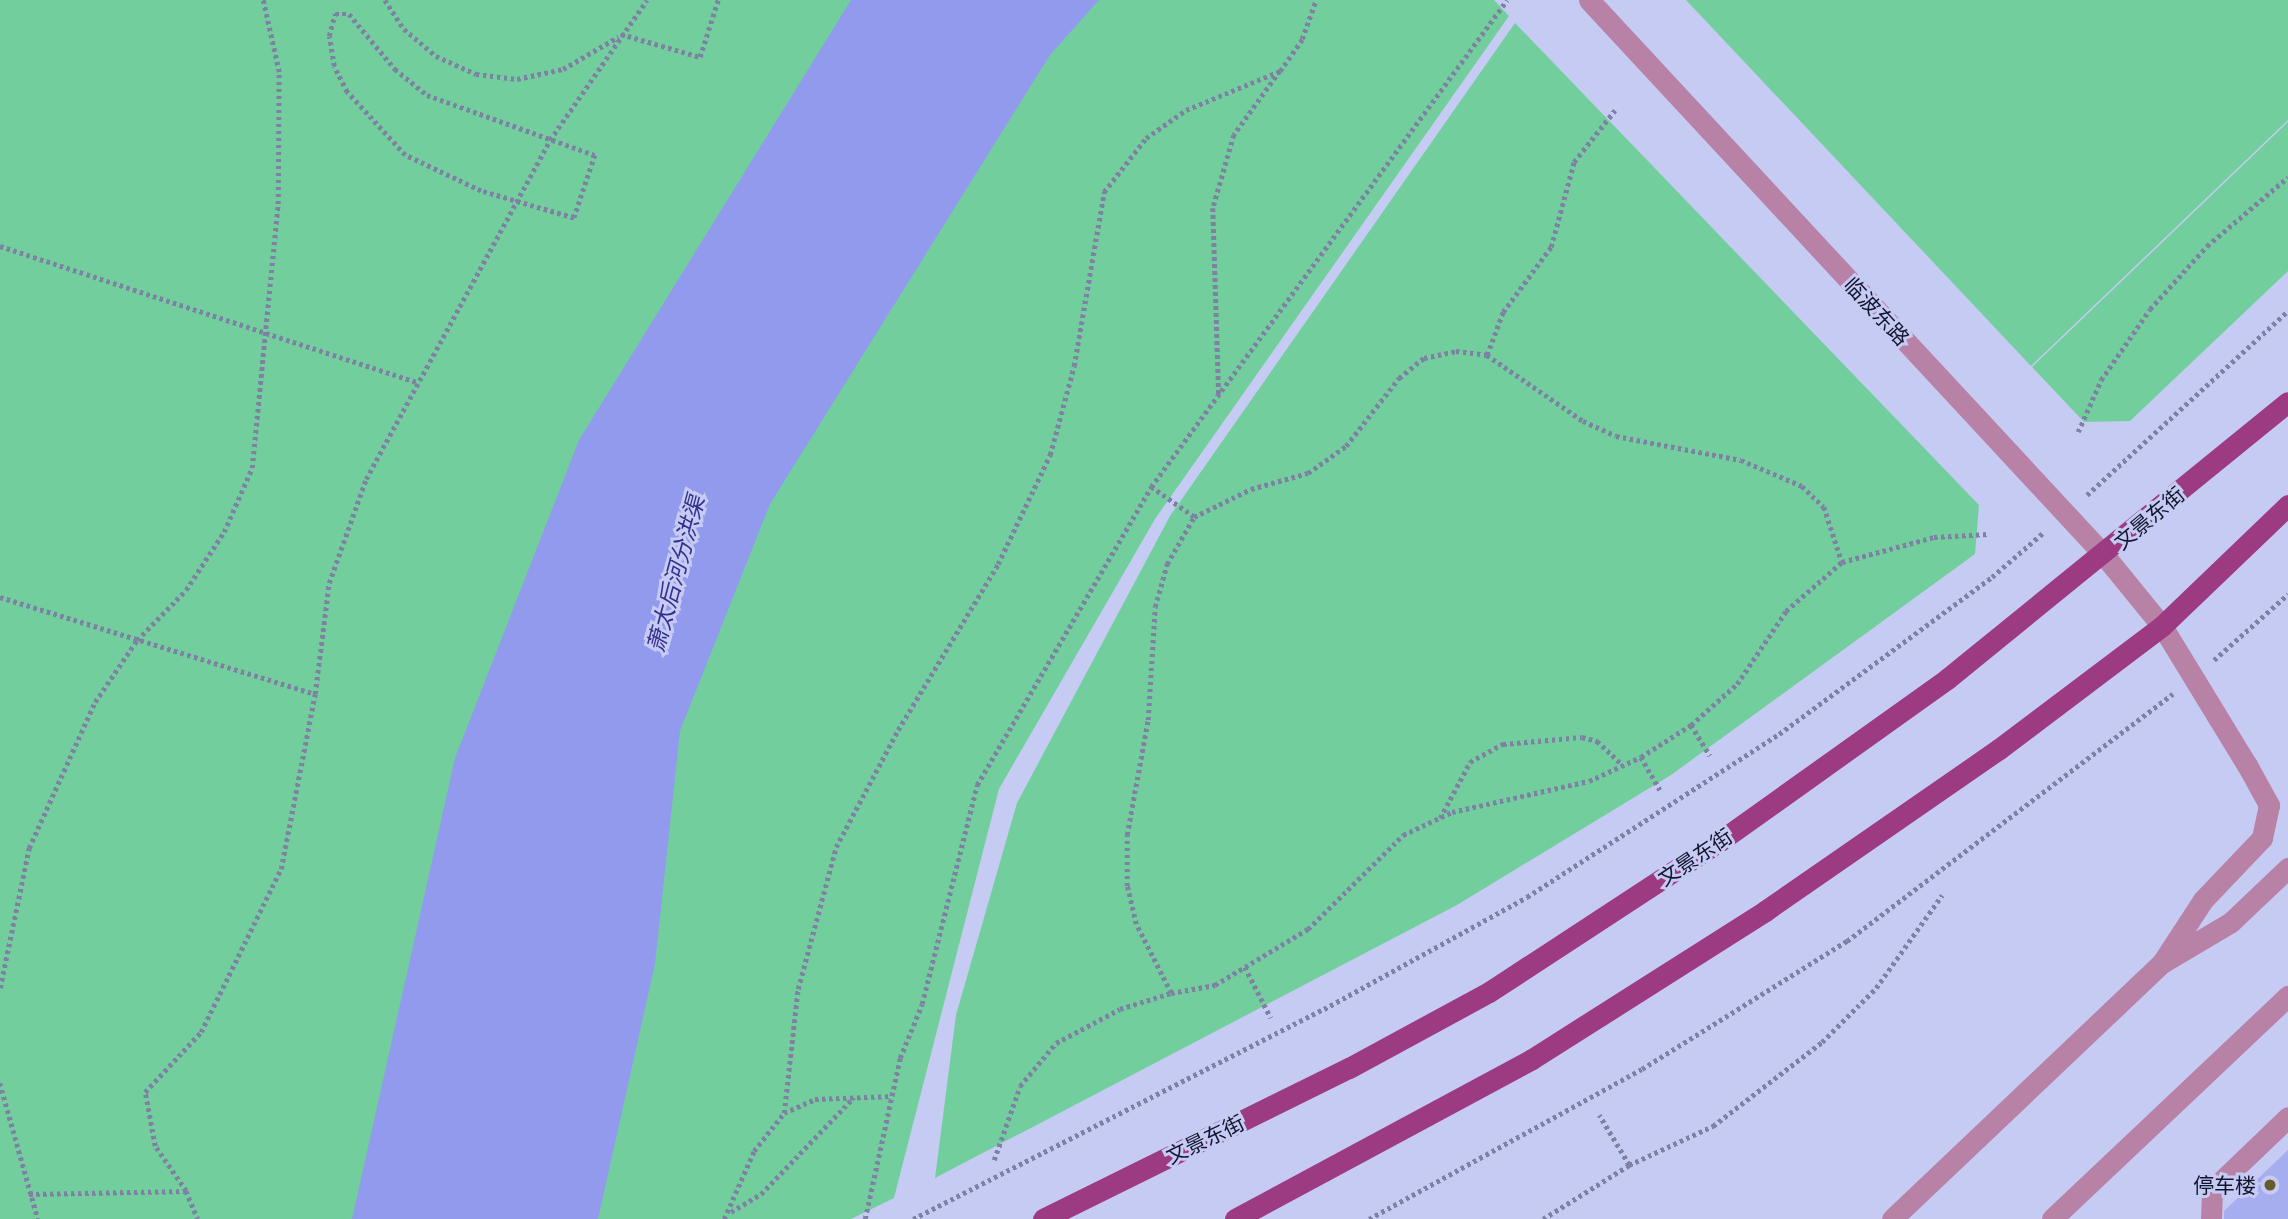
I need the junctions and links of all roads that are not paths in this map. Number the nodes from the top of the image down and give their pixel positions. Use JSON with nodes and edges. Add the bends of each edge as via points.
{"nodes":[{"id":1,"x":1589,"y":0,"type":"edge"},
{"id":2,"x":2288,"y":402,"type":"edge"},
{"id":3,"x":2288,"y":505,"type":"edge"},
{"id":4,"x":2104,"y":555,"type":"junction"},
{"id":5,"x":2162,"y":626,"type":"junction"},
{"id":6,"x":2288,"y":868,"type":"edge"},
{"id":7,"x":2162,"y":963,"type":"junction"},
{"id":8,"x":2288,"y":996,"type":"edge"},
{"id":9,"x":2288,"y":1116,"type":"edge"},
{"id":10,"x":1043,"y":1219,"type":"edge"},
{"id":11,"x":1235,"y":1219,"type":"edge"},
{"id":12,"x":1892,"y":1219,"type":"edge"},
{"id":13,"x":2052,"y":1219,"type":"edge"},
{"id":14,"x":2211,"y":1219,"type":"edge"}],
"edges":[{"from":1,"to":4,"type":"street","name":"临波东路"},
{"from":2,"to":4,"type":"main road","name":"文景东街"},
{"from":3,"to":5,"type":"main road"},
{"from":4,"to":5,"type":"street","name":"临波东路"},
{"from":4,"to":10,"type":"main road","name":"文景东街","via":[[1947,679],[1743,825],[1489,992],[1349,1068]]},
{"from":5,"to":7,"type":"street","name":"临波东路","via":[[2269,805],[2262,838],[2203,900]]},
{"from":5,"to":11,"type":"main road","via":[[1999,749],[1730,933],[1532,1059]]},
{"from":6,"to":7,"type":"street","via":[[2231,922]]},
{"from":7,"to":12,"type":"street"},
{"from":8,"to":13,"type":"street"},
{"from":9,"to":14,"type":"street","via":[[2213,1190]]}]}
